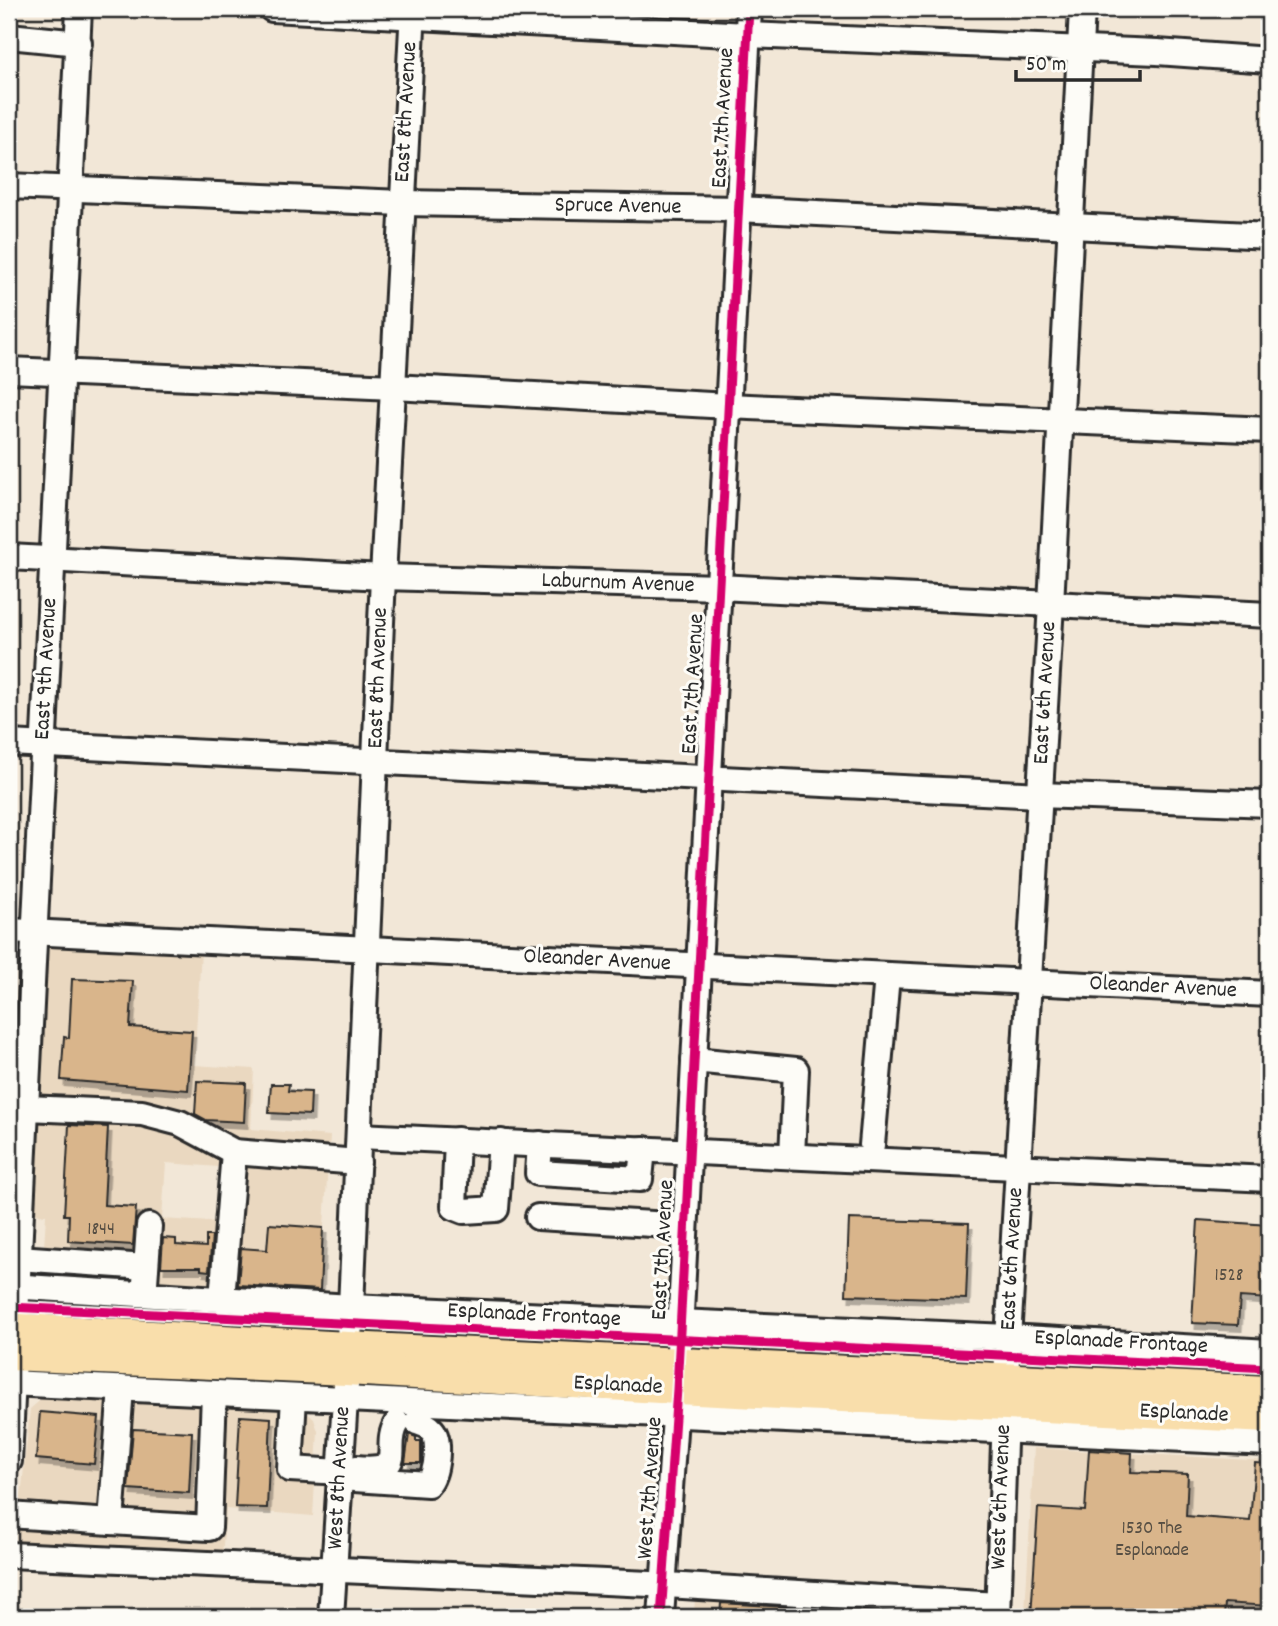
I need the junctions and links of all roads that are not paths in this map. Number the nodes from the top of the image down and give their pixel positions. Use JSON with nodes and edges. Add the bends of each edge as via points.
{"nodes":[{"id":1,"x":79,"y":9,"type":"edge"},
{"id":2,"x":272,"y":9,"type":"edge"},
{"id":3,"x":748,"y":9,"type":"edge"},
{"id":4,"x":1082,"y":9,"type":"edge"},
{"id":5,"x":412,"y":13,"type":"edge"},
{"id":6,"x":747,"y":35,"type":"junction"},
{"id":7,"x":9,"y":36,"type":"edge"},
{"id":8,"x":79,"y":43,"type":"junction"},
{"id":9,"x":1080,"y":49,"type":"junction"},
{"id":10,"x":1269,"y":60,"type":"edge"},
{"id":11,"x":9,"y":186,"type":"edge"},
{"id":12,"x":71,"y":189,"type":"junction"},
{"id":13,"x":402,"y":203,"type":"junction"},
{"id":14,"x":738,"y":209,"type":"junction"},
{"id":15,"x":1070,"y":226,"type":"junction"},
{"id":16,"x":1269,"y":236,"type":"edge"},
{"id":17,"x":9,"y":370,"type":"edge"},
{"id":18,"x":61,"y":373,"type":"junction"},
{"id":19,"x":394,"y":387,"type":"junction"},
{"id":20,"x":728,"y":406,"type":"junction"},
{"id":21,"x":1060,"y":422,"type":"junction"},
{"id":22,"x":1269,"y":430,"type":"edge"},
{"id":23,"x":9,"y":557,"type":"edge"},
{"id":24,"x":53,"y":559,"type":"junction"},
{"id":25,"x":383,"y":577,"type":"junction"},
{"id":26,"x":719,"y":587,"type":"junction"},
{"id":27,"x":1051,"y":604,"type":"junction"},
{"id":28,"x":1269,"y":615,"type":"edge"},
{"id":29,"x":9,"y":743,"type":"edge"},
{"id":30,"x":44,"y":745,"type":"junction"},
{"id":31,"x":376,"y":761,"type":"junction"},
{"id":32,"x":709,"y":778,"type":"junction"},
{"id":33,"x":1040,"y":795,"type":"junction"},
{"id":34,"x":1269,"y":804,"type":"edge"},
{"id":35,"x":9,"y":931,"type":"edge"},
{"id":36,"x":34,"y":932,"type":"junction"},
{"id":37,"x":367,"y":950,"type":"junction"},
{"id":38,"x":699,"y":966,"type":"junction"},
{"id":39,"x":887,"y":976,"type":"junction"},
{"id":40,"x":1029,"y":982,"type":"junction"},
{"id":41,"x":1269,"y":994,"type":"edge"},
{"id":42,"x":694,"y":1060,"type":"junction"},
{"id":43,"x":26,"y":1108,"type":"junction"},
{"id":44,"x":359,"y":1136,"type":"junction"},
{"id":45,"x":457,"y":1140,"type":"junction"},
{"id":46,"x":501,"y":1142,"type":"junction"},
{"id":47,"x":872,"y":1145,"type":"dead end"},
{"id":48,"x":689,"y":1151,"type":"junction"},
{"id":49,"x":234,"y":1152,"type":"junction"},
{"id":50,"x":792,"y":1156,"type":"junction"},
{"id":51,"x":358,"y":1162,"type":"junction"},
{"id":52,"x":1018,"y":1166,"type":"junction"},
{"id":53,"x":1269,"y":1179,"type":"edge"},
{"id":54,"x":15,"y":1183,"type":"edge"},
{"id":55,"x":538,"y":1216,"type":"dead end"},
{"id":56,"x":149,"y":1226,"type":"dead end"},
{"id":57,"x":685,"y":1226,"type":"junction"},
{"id":58,"x":18,"y":1258,"type":"junction"},
{"id":59,"x":146,"y":1267,"type":"junction"},
{"id":60,"x":13,"y":1287,"type":"edge"},
{"id":61,"x":144,"y":1294,"type":"junction"},
{"id":62,"x":222,"y":1299,"type":"junction"},
{"id":63,"x":351,"y":1307,"type":"junction"},
{"id":64,"x":679,"y":1323,"type":"junction"},
{"id":65,"x":1008,"y":1337,"type":"junction"},
{"id":66,"x":1269,"y":1352,"type":"edge"},
{"id":67,"x":11,"y":1356,"type":"edge"},
{"id":68,"x":347,"y":1359,"type":"junction"},
{"id":69,"x":121,"y":1388,"type":"junction"},
{"id":70,"x":677,"y":1388,"type":"junction"},
{"id":71,"x":1269,"y":1391,"type":"edge"},
{"id":72,"x":214,"y":1393,"type":"junction"},
{"id":73,"x":295,"y":1397,"type":"junction"},
{"id":74,"x":344,"y":1400,"type":"junction"},
{"id":75,"x":1005,"y":1404,"type":"junction"},
{"id":76,"x":1269,"y":1418,"type":"edge"},
{"id":77,"x":1269,"y":1443,"type":"edge"},
{"id":78,"x":9,"y":1446,"type":"edge"},
{"id":79,"x":9,"y":1461,"type":"edge"},
{"id":80,"x":341,"y":1472,"type":"junction"},
{"id":81,"x":9,"y":1515,"type":"edge"},
{"id":82,"x":111,"y":1522,"type":"junction"},
{"id":83,"x":9,"y":1555,"type":"edge"},
{"id":84,"x":335,"y":1569,"type":"junction"},
{"id":85,"x":663,"y":1585,"type":"junction"},
{"id":86,"x":998,"y":1611,"type":"edge"},
{"id":87,"x":333,"y":1614,"type":"edge"},
{"id":88,"x":661,"y":1617,"type":"edge"}],
"edges":[{"from":1,"to":8,"type":"street","name":"East 9th Avenue"},
{"from":2,"to":5,"type":"street"},
{"from":3,"to":6,"type":"street","name":"East 7th Avenue"},
{"from":4,"to":9,"type":"street","name":"East 6th Avenue"},
{"from":5,"to":6,"type":"street"},
{"from":5,"to":13,"type":"street","name":"East 8th Avenue"},
{"from":6,"to":9,"type":"street"},
{"from":6,"to":14,"type":"street","name":"East 7th Avenue"},
{"from":7,"to":8,"type":"street"},
{"from":8,"to":12,"type":"street","name":"East 9th Avenue"},
{"from":9,"to":10,"type":"street"},
{"from":9,"to":15,"type":"street","name":"East 6th Avenue"},
{"from":11,"to":12,"type":"street","name":"Spruce Avenue"},
{"from":12,"to":13,"type":"street","name":"Spruce Avenue"},
{"from":12,"to":18,"type":"street","name":"East 9th Avenue"},
{"from":13,"to":14,"type":"street","name":"Spruce Avenue"},
{"from":13,"to":19,"type":"street","name":"East 8th Avenue"},
{"from":14,"to":15,"type":"street","name":"Spruce Avenue"},
{"from":14,"to":20,"type":"street","name":"East 7th Avenue"},
{"from":15,"to":16,"type":"street","name":"Spruce Avenue"},
{"from":15,"to":21,"type":"street","name":"East 6th Avenue"},
{"from":17,"to":18,"type":"street"},
{"from":18,"to":19,"type":"street"},
{"from":18,"to":24,"type":"street","name":"East 9th Avenue"},
{"from":19,"to":20,"type":"street"},
{"from":19,"to":25,"type":"street","name":"East 8th Avenue"},
{"from":20,"to":21,"type":"street"},
{"from":20,"to":26,"type":"street","name":"East 7th Avenue"},
{"from":21,"to":22,"type":"street"},
{"from":21,"to":27,"type":"street","name":"East 6th Avenue"},
{"from":23,"to":24,"type":"street","name":"Laburnum Avenue"},
{"from":24,"to":25,"type":"street","name":"Laburnum Avenue"},
{"from":24,"to":30,"type":"street","name":"East 9th Avenue"},
{"from":25,"to":26,"type":"street","name":"Laburnum Avenue"},
{"from":25,"to":31,"type":"street","name":"East 8th Avenue"},
{"from":26,"to":27,"type":"street","name":"Laburnum Avenue"},
{"from":26,"to":32,"type":"street","name":"East 7th Avenue"},
{"from":27,"to":28,"type":"street","name":"Laburnum Avenue"},
{"from":27,"to":33,"type":"street","name":"East 6th Avenue"},
{"from":29,"to":30,"type":"street"},
{"from":30,"to":31,"type":"street"},
{"from":30,"to":36,"type":"street","name":"East 9th Avenue"},
{"from":31,"to":32,"type":"street"},
{"from":31,"to":37,"type":"street","name":"East 8th Avenue"},
{"from":32,"to":33,"type":"street"},
{"from":32,"to":38,"type":"street","name":"East 7th Avenue"},
{"from":33,"to":34,"type":"street"},
{"from":33,"to":40,"type":"street","name":"East 6th Avenue"},
{"from":35,"to":36,"type":"street","name":"Oleander Avenue"},
{"from":36,"to":37,"type":"street","name":"Oleander Avenue"},
{"from":36,"to":43,"type":"street","name":"East 9th Avenue"},
{"from":37,"to":38,"type":"street","name":"Oleander Avenue"},
{"from":37,"to":44,"type":"street","name":"East 8th Avenue"},
{"from":38,"to":39,"type":"street","name":"Oleander Avenue"},
{"from":38,"to":42,"type":"street","name":"East 7th Avenue"},
{"from":39,"to":40,"type":"street","name":"Oleander Avenue"},
{"from":39,"to":47,"type":"street"},
{"from":40,"to":41,"type":"street","name":"Oleander Avenue"},
{"from":40,"to":52,"type":"street","name":"East 6th Avenue"},
{"from":42,"to":48,"type":"street","name":"East 7th Avenue"},
{"from":42,"to":50,"type":"street","via":[[796,1070]]},
{"from":43,"to":49,"type":"street","via":[[142,1113],[180,1123]]},
{"from":43,"to":54,"type":"street","name":"East 9th Avenue"},
{"from":44,"to":45,"type":"street"},
{"from":44,"to":51,"type":"street","name":"East 8th Avenue"},
{"from":45,"to":46,"type":"street"},
{"from":45,"to":46,"type":"street","via":[[454,1207],[464,1211],[496,1209]]},
{"from":46,"to":48,"type":"street"},
{"from":48,"to":50,"type":"street"},
{"from":48,"to":57,"type":"street","name":"East 7th Avenue"},
{"from":49,"to":51,"type":"street"},
{"from":49,"to":62,"type":"street"},
{"from":50,"to":52,"type":"street"},
{"from":51,"to":63,"type":"street","name":"East 8th Avenue"},
{"from":52,"to":53,"type":"street"},
{"from":52,"to":65,"type":"street","name":"East 6th Avenue"},
{"from":54,"to":58,"type":"street","name":"East 9th Avenue"},
{"from":55,"to":57,"type":"street"},
{"from":56,"to":59,"type":"street"},
{"from":57,"to":64,"type":"street","name":"East 7th Avenue"},
{"from":58,"to":59,"type":"street"},
{"from":58,"to":60,"type":"street","name":"East 9th Avenue"},
{"from":59,"to":61,"type":"street"},
{"from":60,"to":61,"type":"street","name":"Esplanade Frontage"},
{"from":60,"to":67,"type":"street","name":"East 9th Avenue"},
{"from":61,"to":62,"type":"street","name":"Esplanade Frontage"},
{"from":62,"to":63,"type":"street","name":"Esplanade Frontage"},
{"from":63,"to":64,"type":"street","name":"Esplanade Frontage"},
{"from":63,"to":68,"type":"street","name":"East 8th Avenue"},
{"from":64,"to":65,"type":"street","name":"Esplanade Frontage"},
{"from":64,"to":70,"type":"street","name":"East 7th Avenue"},
{"from":65,"to":66,"type":"street","name":"Esplanade Frontage"},
{"from":65,"to":75,"type":"street","name":"East 6th Avenue"},
{"from":67,"to":68,"type":"main road","name":"Esplanade"},
{"from":67,"to":69,"type":"street"},
{"from":67,"to":78,"type":"street","name":"East 9th Avenue"},
{"from":68,"to":70,"type":"main road","name":"Esplanade"},
{"from":68,"to":74,"type":"street","name":"West 8th Avenue"},
{"from":69,"to":72,"type":"street"},
{"from":69,"to":82,"type":"street"},
{"from":70,"to":74,"type":"street"},
{"from":70,"to":75,"type":"main road","name":"Esplanade"},
{"from":70,"to":75,"type":"street"},
{"from":70,"to":85,"type":"street","name":"West 7th Avenue"},
{"from":71,"to":75,"type":"main road","name":"Esplanade"},
{"from":72,"to":73,"type":"street"},
{"from":72,"to":82,"type":"street","via":[[209,1528]]},
{"from":73,"to":74,"type":"street"},
{"from":73,"to":80,"type":"street","via":[[290,1469]]},
{"from":74,"to":80,"type":"street","name":"West 8th Avenue"},
{"from":75,"to":76,"type":"main road","name":"Esplanade"},
{"from":75,"to":77,"type":"street"},
{"from":75,"to":86,"type":"street","name":"West 6th Avenue"},
{"from":78,"to":79,"type":"street","name":"East 9th Avenue"},
{"from":80,"to":80,"type":"street","via":[[386,1466],[391,1461],[393,1430],[407,1423],[428,1426],[435,1432],[434,1472],[428,1483]]},
{"from":80,"to":84,"type":"street","name":"West 8th Avenue"},
{"from":81,"to":82,"type":"street"},
{"from":83,"to":84,"type":"street"},
{"from":84,"to":85,"type":"street"},
{"from":84,"to":87,"type":"street","name":"West 8th Avenue"},
{"from":85,"to":86,"type":"street"},
{"from":85,"to":88,"type":"street","name":"West 7th Avenue"}]}
